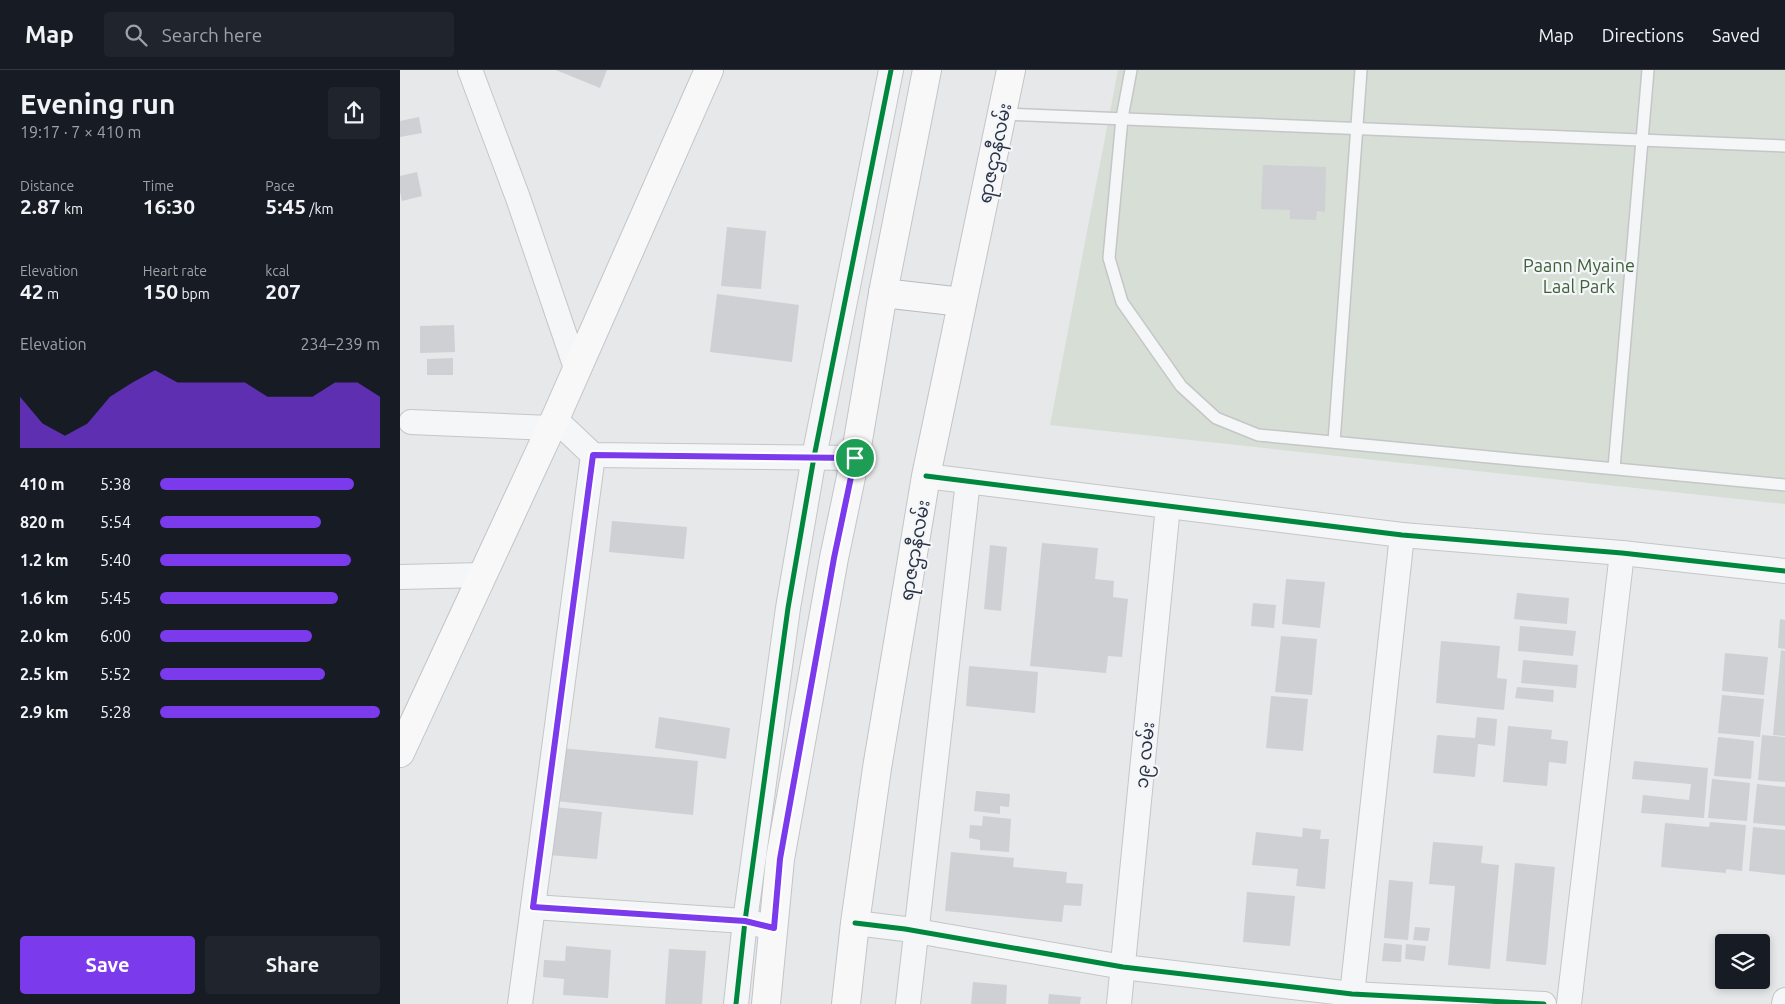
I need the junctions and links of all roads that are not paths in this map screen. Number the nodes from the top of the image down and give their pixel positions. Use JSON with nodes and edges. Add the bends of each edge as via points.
{"nodes":[{"id":1,"x":470,"y":70,"type":"edge"},
{"id":2,"x":709,"y":70,"type":"edge"},
{"id":3,"x":891,"y":70,"type":"edge"},
{"id":4,"x":927,"y":70,"type":"edge"},
{"id":5,"x":1011,"y":70,"type":"edge"},
{"id":6,"x":1131,"y":70,"type":"edge"},
{"id":7,"x":1361,"y":70,"type":"edge"},
{"id":8,"x":1648,"y":70,"type":"edge"},
{"id":9,"x":1002,"y":114,"type":"junction"},
{"id":10,"x":1122,"y":118,"type":"junction"},
{"id":11,"x":1356,"y":128,"type":"junction"},
{"id":12,"x":1641,"y":140,"type":"junction"},
{"id":13,"x":1785,"y":146,"type":"edge"},
{"id":14,"x":883,"y":293,"type":"junction"},
{"id":15,"x":962,"y":302,"type":"junction"},
{"id":16,"x":577,"y":371,"type":"junction"},
{"id":17,"x":411,"y":422,"type":"dead end"},
{"id":18,"x":553,"y":424,"type":"junction"},
{"id":19,"x":1334,"y":442,"type":"junction"},
{"id":20,"x":593,"y":455,"type":"junction"},
{"id":21,"x":814,"y":457,"type":"junction"},
{"id":22,"x":855,"y":458,"type":"junction"},
{"id":23,"x":1614,"y":468,"type":"junction"},
{"id":24,"x":926,"y":476,"type":"junction"},
{"id":25,"x":968,"y":481,"type":"junction"},
{"id":26,"x":1785,"y":485,"type":"edge"},
{"id":27,"x":1168,"y":506,"type":"junction"},
{"id":28,"x":1402,"y":535,"type":"junction"},
{"id":29,"x":1622,"y":553,"type":"junction"},
{"id":30,"x":1785,"y":571,"type":"edge"},
{"id":31,"x":483,"y":575,"type":"junction"},
{"id":32,"x":400,"y":577,"type":"edge"},
{"id":33,"x":400,"y":753,"type":"edge"},
{"id":34,"x":533,"y":907,"type":"junction"},
{"id":35,"x":745,"y":921,"type":"junction"},
{"id":36,"x":855,"y":923,"type":"junction"},
{"id":37,"x":774,"y":928,"type":"junction"},
{"id":38,"x":916,"y":932,"type":"junction"},
{"id":39,"x":1123,"y":966,"type":"junction"},
{"id":40,"x":1352,"y":999,"type":"edge"},
{"id":41,"x":1785,"y":1000,"type":"edge"},
{"id":42,"x":520,"y":1004,"type":"edge"},
{"id":43,"x":736,"y":1004,"type":"edge"},
{"id":44,"x":766,"y":1004,"type":"edge"},
{"id":45,"x":846,"y":1004,"type":"edge"},
{"id":46,"x":908,"y":1004,"type":"edge"},
{"id":47,"x":1119,"y":1004,"type":"edge"},
{"id":48,"x":1544,"y":1004,"type":"edge"},
{"id":49,"x":1569,"y":1004,"type":"edge"},
{"id":50,"x":1784,"y":1004,"type":"edge"}],
"edges":[{"from":1,"to":16,"type":"street"},
{"from":2,"to":16,"type":"main road"},
{"from":3,"to":21,"type":"street"},
{"from":4,"to":14,"type":"main road"},
{"from":5,"to":9,"type":"main road","name":"ရာဇဌာနီလမ်း"},
{"from":6,"to":10,"type":"lane"},
{"from":7,"to":11,"type":"lane"},
{"from":8,"to":12,"type":"lane"},
{"from":9,"to":10,"type":"lane"},
{"from":9,"to":15,"type":"main road","name":"ရာဇဌာနီလမ်း"},
{"from":10,"to":11,"type":"lane"},
{"from":10,"to":19,"type":"lane","via":[[1109,258],[1122,302],[1181,386],[1216,418],[1258,435]]},
{"from":11,"to":12,"type":"lane"},
{"from":11,"to":19,"type":"lane"},
{"from":12,"to":13,"type":"lane"},
{"from":12,"to":23,"type":"lane"},
{"from":14,"to":15,"type":"main road"},
{"from":14,"to":22,"type":"main road"},
{"from":15,"to":24,"type":"main road","name":"ရာဇဌာနီလမ်း"},
{"from":16,"to":18,"type":"main road"},
{"from":17,"to":18,"type":"street"},
{"from":18,"to":20,"type":"street"},
{"from":18,"to":31,"type":"main road"},
{"from":19,"to":23,"type":"lane"},
{"from":20,"to":21,"type":"street"},
{"from":20,"to":34,"type":"street"},
{"from":21,"to":22,"type":"street"},
{"from":21,"to":35,"type":"street","via":[[788,608]]},
{"from":22,"to":37,"type":"main road","via":[[780,859]]},
{"from":23,"to":26,"type":"lane"},
{"from":24,"to":25,"type":"street"},
{"from":24,"to":36,"type":"main road","name":"ရာဇဌာနီလမ်း","via":[[877,768]]},
{"from":25,"to":27,"type":"street"},
{"from":25,"to":38,"type":"street"},
{"from":27,"to":28,"type":"street"},
{"from":27,"to":39,"type":"street","name":"၁၉ လမ်း"},
{"from":28,"to":29,"type":"street"},
{"from":28,"to":40,"type":"street"},
{"from":29,"to":30,"type":"street"},
{"from":29,"to":49,"type":"street"},
{"from":31,"to":32,"type":"street"},
{"from":31,"to":33,"type":"main road"},
{"from":34,"to":35,"type":"street"},
{"from":34,"to":42,"type":"street"},
{"from":35,"to":37,"type":"street"},
{"from":35,"to":43,"type":"street"},
{"from":36,"to":38,"type":"street"},
{"from":36,"to":45,"type":"main road","name":"ရာဇဌာနီလမ်း"},
{"from":37,"to":44,"type":"main road"},
{"from":38,"to":39,"type":"street"},
{"from":38,"to":46,"type":"street"},
{"from":39,"to":40,"type":"street"},
{"from":39,"to":47,"type":"street","name":"၁၉ လမ်း"},
{"from":40,"to":48,"type":"street"},
{"from":41,"to":50,"type":"street"}]}
